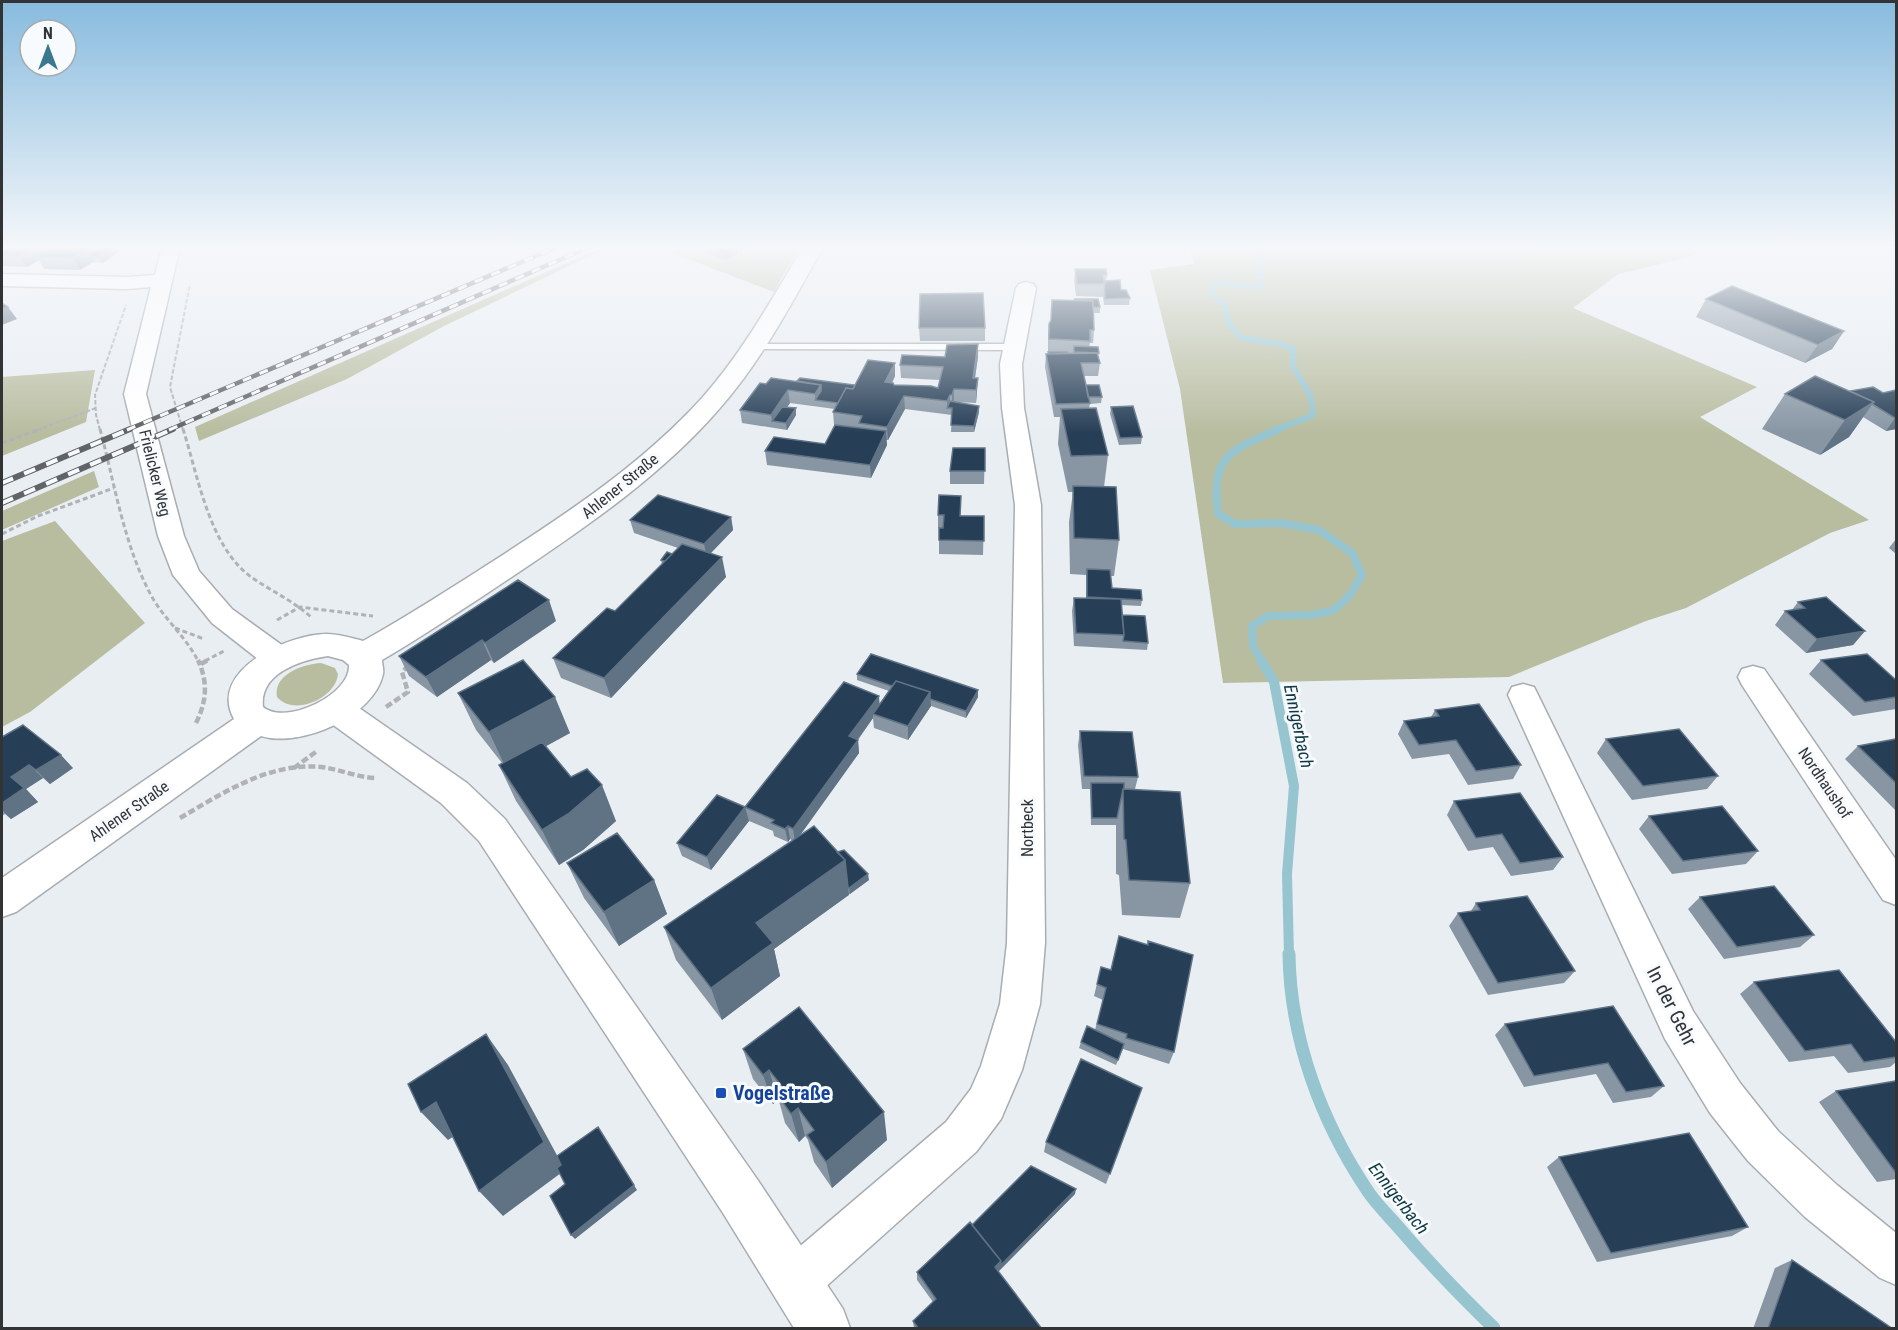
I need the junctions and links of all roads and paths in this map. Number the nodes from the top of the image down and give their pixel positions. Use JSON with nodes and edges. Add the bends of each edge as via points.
{"nodes":[{"id":1,"x":156,"y":309,"type":"edge"},
{"id":2,"x":186,"y":309,"type":"edge"},
{"id":3,"x":779,"y":309,"type":"edge"},
{"id":4,"x":1022,"y":309,"type":"edge"},
{"id":5,"x":753,"y":346,"type":"junction"},
{"id":6,"x":1014,"y":347,"type":"junction"},
{"id":7,"x":96,"y":408,"type":"dead end"},
{"id":8,"x":2,"y":443,"type":"edge"},
{"id":9,"x":114,"y":489,"type":"dead end"},
{"id":10,"x":2,"y":534,"type":"edge"},
{"id":11,"x":300,"y":607,"type":"dead end"},
{"id":12,"x":174,"y":627,"type":"dead end"},
{"id":13,"x":206,"y":640,"type":"dead end"},
{"id":14,"x":213,"y":646,"type":"dead end"},
{"id":15,"x":362,"y":657,"type":"junction"},
{"id":16,"x":279,"y":659,"type":"junction"},
{"id":17,"x":1752,"y":677,"type":"dead end"},
{"id":18,"x":254,"y":680,"type":"junction"},
{"id":19,"x":1523,"y":695,"type":"dead end"},
{"id":20,"x":337,"y":710,"type":"junction"},
{"id":21,"x":257,"y":722,"type":"junction"},
{"id":22,"x":294,"y":769,"type":"dead end"},
{"id":23,"x":431,"y":776,"type":"junction"},
{"id":24,"x":1896,"y":889,"type":"edge"},
{"id":25,"x":2,"y":900,"type":"edge"},
{"id":26,"x":1896,"y":1262,"type":"edge"},
{"id":27,"x":795,"y":1282,"type":"junction"},
{"id":28,"x":824,"y":1329,"type":"edge"}],
"edges":[{"from":1,"to":16,"type":"street","name":"Frielicker Weg","via":[[135,394],[171,536],[187,575],[215,608]]},
{"from":2,"to":11,"type":"path","via":[[170,387],[210,514],[226,552],[250,576]]},
{"from":3,"to":5,"type":"main road","name":"Ahlener Straße"},
{"from":4,"to":6,"type":"street","name":"Nortbeck"},
{"from":5,"to":6,"type":"lane"},
{"from":5,"to":15,"type":"main road","name":"Ahlener Straße","via":[[712,402],[675,441],[626,483],[579,519]]},
{"from":6,"to":27,"type":"street","name":"Nortbeck","via":[[1013,408],[1028,506],[1026,943],[1020,1004],[1001,1070],[986,1104],[961,1137]]},
{"from":7,"to":8,"type":"path"},
{"from":9,"to":10,"type":"path","via":[[38,516]]},
{"from":12,"to":13,"type":"path"},
{"from":14,"to":18,"type":"path"},
{"from":15,"to":16,"type":"main road","via":[[354,650],[328,645]]},
{"from":15,"to":20,"type":"main road","via":[[367,666],[361,688]]},
{"from":16,"to":18,"type":"main road"},
{"from":17,"to":24,"type":"street","name":"Nordhaushof"},
{"from":18,"to":21,"type":"main road","via":[[245,704]]},
{"from":19,"to":26,"type":"street","name":"In der Gehr","via":[[1679,1025],[1725,1098],[1763,1146],[1788,1170]]},
{"from":20,"to":21,"type":"main road","via":[[303,724],[270,726]]},
{"from":20,"to":23,"type":"main road"},
{"from":21,"to":25,"type":"main road","name":"Ahlener Straße"},
{"from":22,"to":23,"type":"path","via":[[320,767],[366,778]]},
{"from":23,"to":27,"type":"main road","via":[[492,830]]},
{"from":27,"to":28,"type":"main road"}]}
